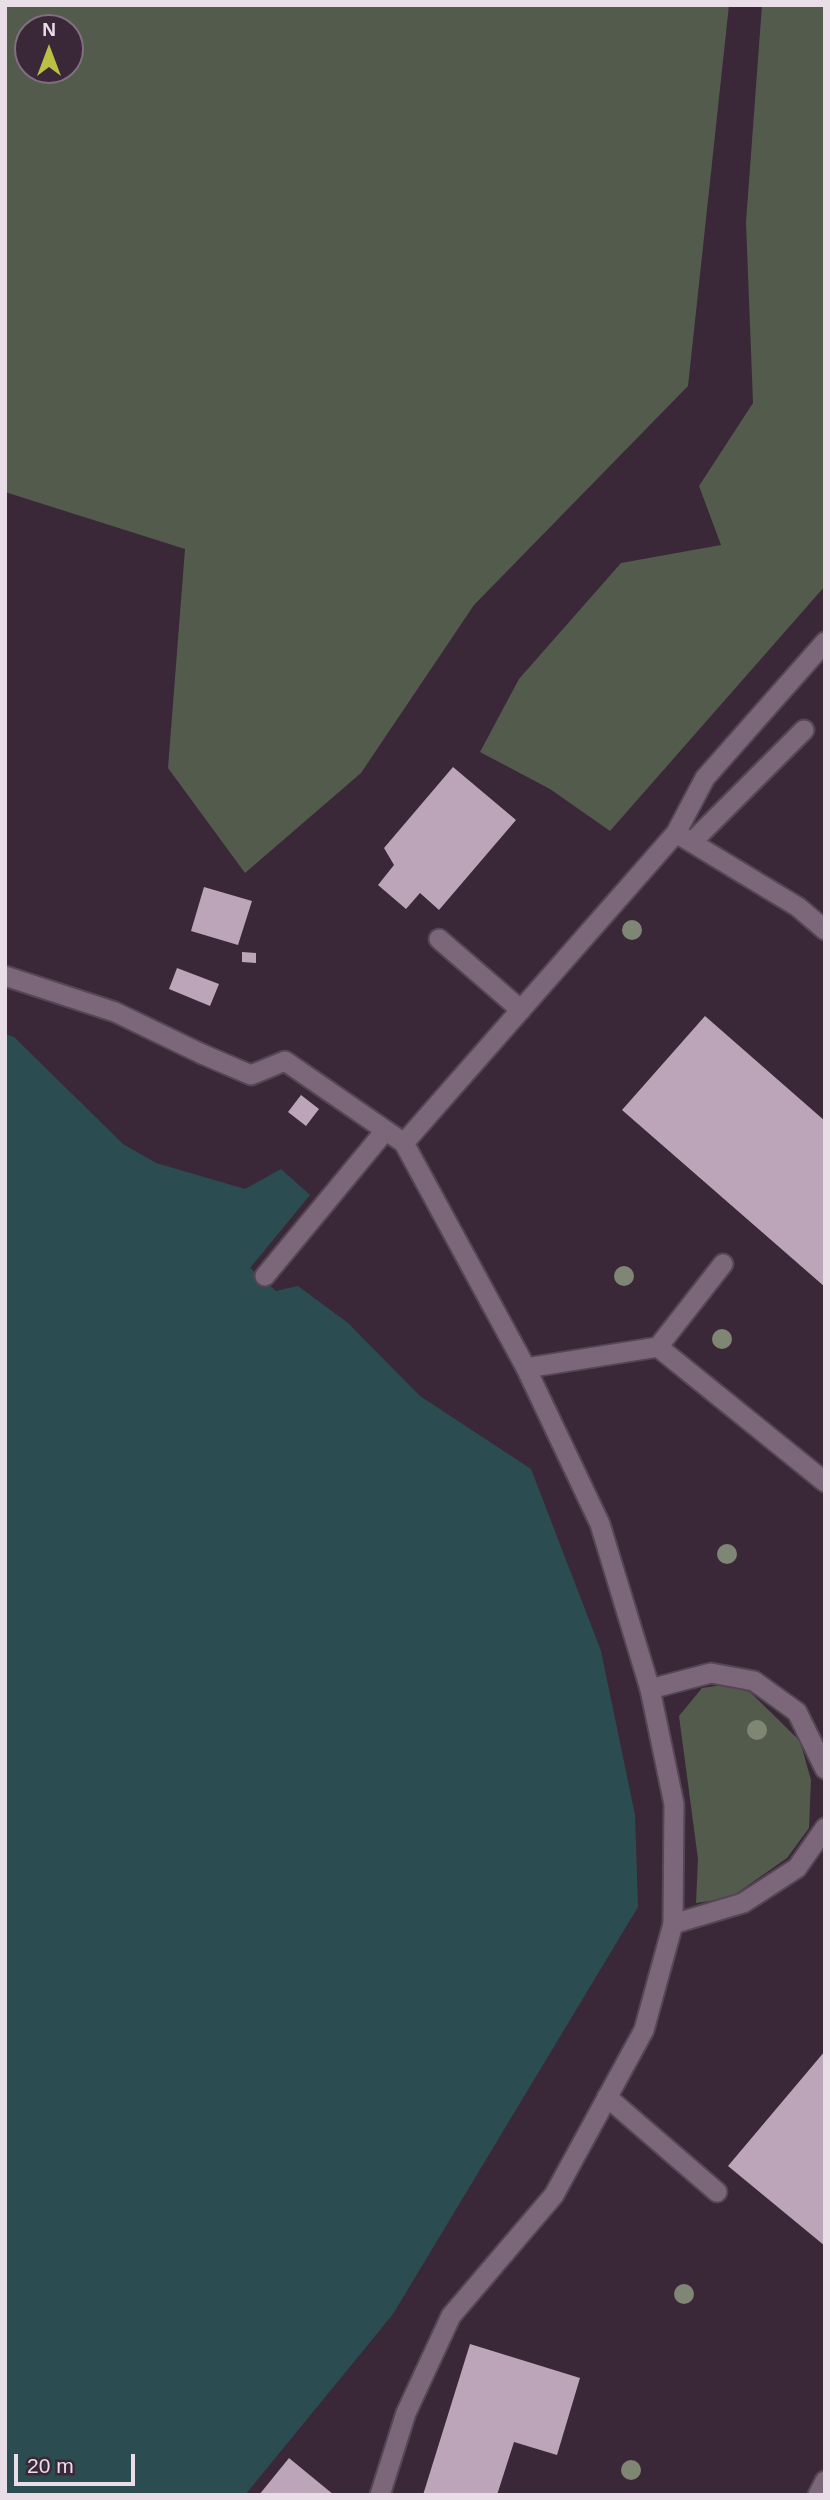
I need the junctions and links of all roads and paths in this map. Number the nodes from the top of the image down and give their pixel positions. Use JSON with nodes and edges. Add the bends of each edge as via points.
{"nodes":[{"id":1,"x":825,"y":642,"type":"edge"},
{"id":2,"x":804,"y":730,"type":"dead end"},
{"id":3,"x":684,"y":838,"type":"junction"},
{"id":4,"x":825,"y":930,"type":"edge"},
{"id":5,"x":439,"y":939,"type":"dead end"},
{"id":6,"x":5,"y":976,"type":"edge"},
{"id":7,"x":521,"y":1010,"type":"junction"},
{"id":8,"x":385,"y":1131,"type":"junction"},
{"id":9,"x":404,"y":1143,"type":"junction"},
{"id":10,"x":723,"y":1264,"type":"dead end"},
{"id":11,"x":265,"y":1276,"type":"dead end"},
{"id":12,"x":658,"y":1347,"type":"junction"},
{"id":13,"x":526,"y":1368,"type":"junction"},
{"id":14,"x":825,"y":1482,"type":"edge"},
{"id":15,"x":650,"y":1689,"type":"junction"},
{"id":16,"x":825,"y":1769,"type":"edge"},
{"id":17,"x":825,"y":1828,"type":"edge"},
{"id":18,"x":673,"y":1924,"type":"junction"},
{"id":19,"x":607,"y":2097,"type":"junction"},
{"id":20,"x":717,"y":2192,"type":"dead end"},
{"id":21,"x":825,"y":2481,"type":"edge"},
{"id":22,"x":380,"y":2495,"type":"edge"},
{"id":23,"x":818,"y":2495,"type":"edge"}],
"edges":[{"from":1,"to":3,"type":"street","via":[[705,778]]},
{"from":2,"to":3,"type":"street"},
{"from":3,"to":4,"type":"street","via":[[798,907]]},
{"from":3,"to":7,"type":"street"},
{"from":5,"to":7,"type":"street"},
{"from":6,"to":8,"type":"street","via":[[115,1012],[251,1075],[285,1061]]},
{"from":7,"to":9,"type":"street"},
{"from":8,"to":9,"type":"street"},
{"from":8,"to":11,"type":"street"},
{"from":9,"to":13,"type":"street"},
{"from":10,"to":12,"type":"street"},
{"from":12,"to":13,"type":"street"},
{"from":12,"to":14,"type":"street"},
{"from":13,"to":15,"type":"street","via":[[600,1524]]},
{"from":15,"to":16,"type":"street","via":[[711,1672],[754,1681],[797,1712]]},
{"from":15,"to":18,"type":"street","via":[[674,1804]]},
{"from":17,"to":18,"type":"street","via":[[797,1868],[743,1903]]},
{"from":18,"to":19,"type":"street","via":[[644,2030]]},
{"from":19,"to":20,"type":"street"},
{"from":19,"to":22,"type":"street","via":[[554,2195],[451,2316],[406,2413]]},
{"from":21,"to":23,"type":"street"}]}
